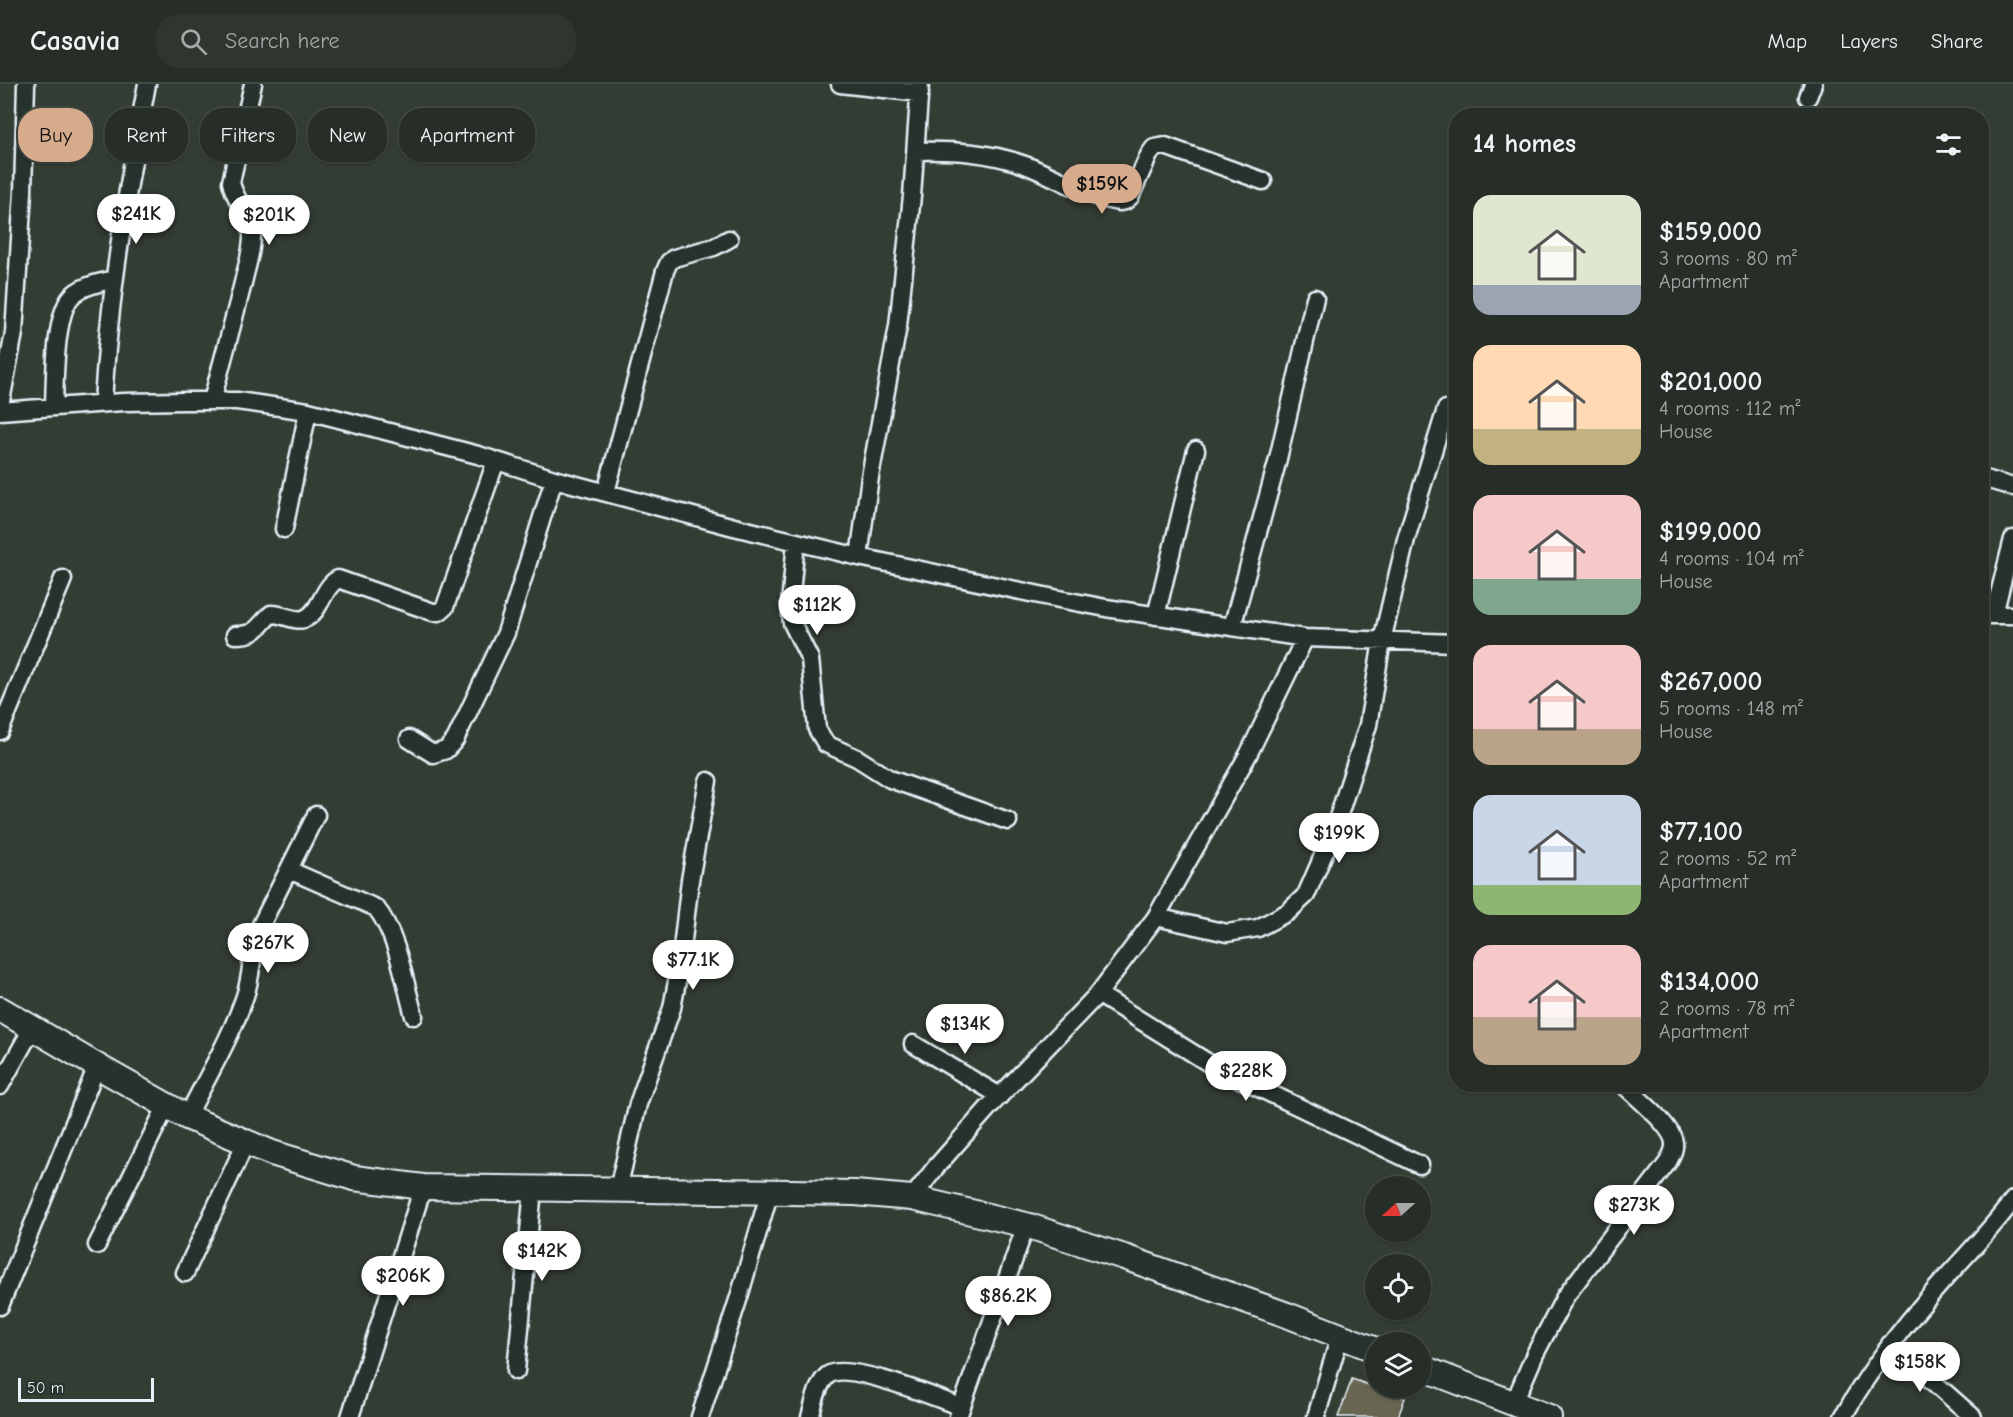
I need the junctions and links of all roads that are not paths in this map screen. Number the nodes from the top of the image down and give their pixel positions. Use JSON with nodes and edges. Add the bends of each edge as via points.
{"nodes":[{"id":1,"x":26,"y":84,"type":"edge"},
{"id":2,"x":147,"y":84,"type":"edge"},
{"id":3,"x":253,"y":84,"type":"edge"},
{"id":4,"x":840,"y":84,"type":"edge"},
{"id":5,"x":920,"y":88,"type":"edge"},
{"id":6,"x":916,"y":152,"type":"junction"},
{"id":7,"x":1263,"y":181,"type":"dead end"},
{"id":8,"x":729,"y":238,"type":"dead end"},
{"id":9,"x":113,"y":279,"type":"junction"},
{"id":10,"x":1316,"y":298,"type":"dead end"},
{"id":11,"x":212,"y":401,"type":"junction"},
{"id":12,"x":103,"y":403,"type":"junction"},
{"id":13,"x":0,"y":406,"type":"edge"},
{"id":14,"x":54,"y":407,"type":"junction"},
{"id":15,"x":1446,"y":409,"type":"dead end"},
{"id":16,"x":0,"y":411,"type":"edge"},
{"id":17,"x":308,"y":411,"type":"junction"},
{"id":18,"x":1196,"y":450,"type":"dead end"},
{"id":19,"x":496,"y":461,"type":"junction"},
{"id":20,"x":554,"y":479,"type":"junction"},
{"id":21,"x":1989,"y":480,"type":"edge"},
{"id":22,"x":2013,"y":487,"type":"edge"},
{"id":23,"x":606,"y":492,"type":"junction"},
{"id":24,"x":284,"y":530,"type":"dead end"},
{"id":25,"x":2013,"y":539,"type":"edge"},
{"id":26,"x":796,"y":542,"type":"junction"},
{"id":27,"x":859,"y":557,"type":"junction"},
{"id":28,"x":63,"y":579,"type":"dead end"},
{"id":29,"x":1989,"y":611,"type":"edge"},
{"id":30,"x":1989,"y":614,"type":"edge"},
{"id":31,"x":2013,"y":615,"type":"edge"},
{"id":32,"x":1156,"y":616,"type":"junction"},
{"id":33,"x":1232,"y":627,"type":"junction"},
{"id":34,"x":234,"y":634,"type":"dead end"},
{"id":35,"x":1305,"y":638,"type":"junction"},
{"id":36,"x":1449,"y":638,"type":"edge"},
{"id":37,"x":1382,"y":641,"type":"junction"},
{"id":38,"x":0,"y":731,"type":"edge"},
{"id":39,"x":409,"y":739,"type":"dead end"},
{"id":40,"x":708,"y":782,"type":"dead end"},
{"id":41,"x":316,"y":815,"type":"dead end"},
{"id":42,"x":1008,"y":821,"type":"dead end"},
{"id":43,"x":288,"y":870,"type":"junction"},
{"id":44,"x":1156,"y":917,"type":"junction"},
{"id":45,"x":1098,"y":994,"type":"junction"},
{"id":46,"x":0,"y":1009,"type":"edge"},
{"id":47,"x":414,"y":1016,"type":"dead end"},
{"id":48,"x":33,"y":1027,"type":"junction"},
{"id":49,"x":913,"y":1044,"type":"dead end"},
{"id":50,"x":97,"y":1066,"type":"junction"},
{"id":51,"x":0,"y":1086,"type":"edge"},
{"id":52,"x":1631,"y":1092,"type":"edge"},
{"id":53,"x":1000,"y":1096,"type":"junction"},
{"id":54,"x":177,"y":1111,"type":"junction"},
{"id":55,"x":246,"y":1142,"type":"junction"},
{"id":56,"x":1420,"y":1165,"type":"dead end"},
{"id":57,"x":423,"y":1187,"type":"junction"},
{"id":58,"x":533,"y":1189,"type":"junction"},
{"id":59,"x":618,"y":1189,"type":"junction"},
{"id":60,"x":770,"y":1191,"type":"junction"},
{"id":61,"x":912,"y":1198,"type":"junction"},
{"id":62,"x":2013,"y":1200,"type":"edge"},
{"id":63,"x":1026,"y":1225,"type":"junction"},
{"id":64,"x":97,"y":1245,"type":"dead end"},
{"id":65,"x":185,"y":1273,"type":"dead end"},
{"id":66,"x":0,"y":1306,"type":"edge"},
{"id":67,"x":1340,"y":1336,"type":"junction"},
{"id":68,"x":1890,"y":1344,"type":"junction"},
{"id":69,"x":1365,"y":1346,"type":"edge"},
{"id":70,"x":516,"y":1371,"type":"dead end"},
{"id":71,"x":1431,"y":1372,"type":"edge"},
{"id":72,"x":959,"y":1412,"type":"edge"},
{"id":73,"x":1529,"y":1412,"type":"edge"},
{"id":74,"x":350,"y":1417,"type":"edge"},
{"id":75,"x":700,"y":1417,"type":"edge"},
{"id":76,"x":810,"y":1417,"type":"edge"},
{"id":77,"x":1316,"y":1417,"type":"edge"},
{"id":78,"x":1843,"y":1417,"type":"edge"},
{"id":79,"x":1973,"y":1417,"type":"edge"}],
"edges":[{"from":1,"to":13,"type":"street","via":[[14,333]]},
{"from":2,"to":9,"type":"street"},
{"from":3,"to":11,"type":"street","via":[[231,182],[250,225],[251,247]]},
{"from":4,"to":5,"type":"street"},
{"from":5,"to":6,"type":"street"},
{"from":6,"to":7,"type":"street","via":[[993,155],[1120,202],[1130,197],[1154,148],[1165,146]]},
{"from":6,"to":27,"type":"street","via":[[898,326]]},
{"from":8,"to":23,"type":"street","via":[[669,262]]},
{"from":9,"to":12,"type":"street"},
{"from":9,"to":14,"type":"street","via":[[81,289],[65,306],[59,326]]},
{"from":10,"to":33,"type":"street","via":[[1277,463]]},
{"from":11,"to":12,"type":"street"},
{"from":11,"to":17,"type":"street"},
{"from":12,"to":14,"type":"street"},
{"from":14,"to":16,"type":"street"},
{"from":15,"to":37,"type":"street","via":[[1406,539]]},
{"from":17,"to":19,"type":"street"},
{"from":17,"to":24,"type":"street"},
{"from":18,"to":32,"type":"street"},
{"from":19,"to":20,"type":"street"},
{"from":19,"to":34,"type":"street","via":[[445,607],[439,612],[338,579],[307,617],[301,620],[271,614],[255,632]]},
{"from":20,"to":23,"type":"street"},
{"from":20,"to":39,"type":"street","via":[[506,633],[455,740],[446,750],[433,754]]},
{"from":21,"to":22,"type":"street"},
{"from":23,"to":26,"type":"street"},
{"from":25,"to":29,"type":"street"},
{"from":26,"to":27,"type":"street"},
{"from":26,"to":42,"type":"street","via":[[792,623],[810,659],[817,729],[826,744],[890,779]]},
{"from":27,"to":32,"type":"street"},
{"from":28,"to":38,"type":"street"},
{"from":30,"to":31,"type":"street"},
{"from":32,"to":33,"type":"street"},
{"from":33,"to":35,"type":"street"},
{"from":35,"to":37,"type":"street"},
{"from":35,"to":44,"type":"street","via":[[1248,755]]},
{"from":36,"to":37,"type":"street"},
{"from":37,"to":44,"type":"street","via":[[1368,725],[1333,833],[1306,895],[1288,912],[1258,928],[1227,933]]},
{"from":40,"to":59,"type":"street","via":[[672,1008],[638,1104]]},
{"from":41,"to":43,"type":"street"},
{"from":43,"to":47,"type":"street","via":[[376,908],[392,936]]},
{"from":43,"to":54,"type":"street","via":[[256,933],[250,977],[239,1012]]},
{"from":44,"to":45,"type":"street"},
{"from":45,"to":53,"type":"street"},
{"from":45,"to":56,"type":"street","via":[[1215,1067]]},
{"from":46,"to":48,"type":"main road"},
{"from":48,"to":50,"type":"main road"},
{"from":48,"to":51,"type":"street"},
{"from":49,"to":53,"type":"street"},
{"from":50,"to":54,"type":"main road"},
{"from":50,"to":66,"type":"street"},
{"from":52,"to":73,"type":"street","via":[[1666,1126],[1675,1144],[1674,1151],[1565,1298],[1535,1354]]},
{"from":53,"to":61,"type":"street"},
{"from":54,"to":55,"type":"main road"},
{"from":54,"to":64,"type":"street"},
{"from":55,"to":57,"type":"main road","via":[[354,1178]]},
{"from":55,"to":65,"type":"street"},
{"from":57,"to":58,"type":"main road"},
{"from":57,"to":74,"type":"street"},
{"from":58,"to":59,"type":"main road"},
{"from":58,"to":70,"type":"street"},
{"from":59,"to":60,"type":"main road"},
{"from":60,"to":61,"type":"main road"},
{"from":60,"to":75,"type":"street"},
{"from":61,"to":63,"type":"main road"},
{"from":62,"to":68,"type":"street"},
{"from":63,"to":67,"type":"main road"},
{"from":63,"to":72,"type":"street"},
{"from":67,"to":69,"type":"main road"},
{"from":67,"to":77,"type":"street"},
{"from":68,"to":78,"type":"street"},
{"from":68,"to":79,"type":"street"},
{"from":71,"to":73,"type":"main road"},
{"from":72,"to":76,"type":"street","via":[[861,1373],[842,1370],[825,1377]]}]}
